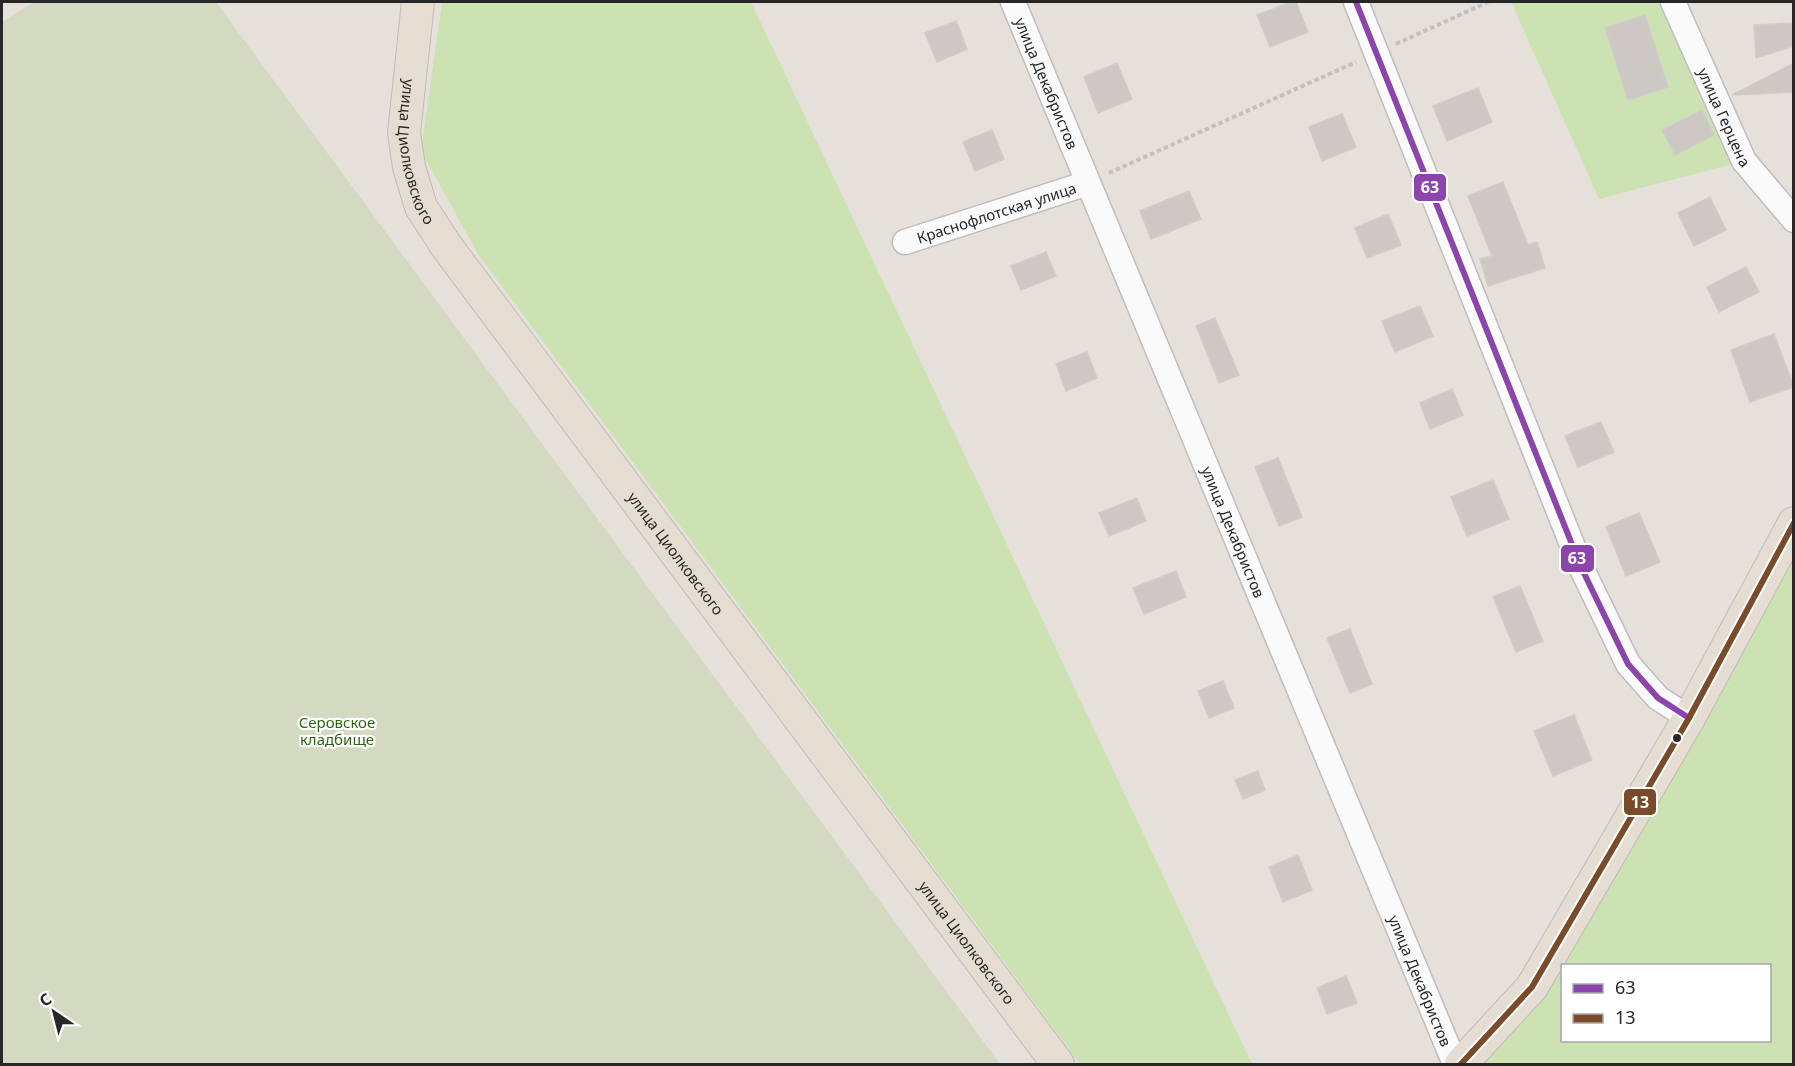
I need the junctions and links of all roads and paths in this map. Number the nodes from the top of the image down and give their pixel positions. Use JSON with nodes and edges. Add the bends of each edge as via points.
{"nodes":[{"id":1,"x":418,"y":2,"type":"edge"},
{"id":2,"x":1013,"y":2,"type":"edge"},
{"id":3,"x":1356,"y":2,"type":"edge"},
{"id":4,"x":1488,"y":2,"type":"edge"},
{"id":5,"x":1673,"y":2,"type":"edge"},
{"id":6,"x":1377,"y":53,"type":"junction"},
{"id":7,"x":1088,"y":183,"type":"junction"},
{"id":8,"x":1794,"y":220,"type":"edge"},
{"id":9,"x":905,"y":242,"type":"dead end"},
{"id":10,"x":1794,"y":524,"type":"edge"},
{"id":11,"x":1689,"y":718,"type":"junction"},
{"id":12,"x":1058,"y":1065,"type":"edge"},
{"id":13,"x":1455,"y":1065,"type":"edge"},
{"id":14,"x":1461,"y":1065,"type":"edge"}],
"edges":[{"from":1,"to":12,"type":"main road","name":"улица Циолковского","via":[[404,134],[421,207]]},
{"from":2,"to":7,"type":"street","name":"улица Декабристов"},
{"from":3,"to":6,"type":"street"},
{"from":4,"to":6,"type":"path"},
{"from":5,"to":8,"type":"street","name":"улица Герцена","via":[[1744,161]]},
{"from":6,"to":7,"type":"path"},
{"from":6,"to":11,"type":"street","via":[[1581,567],[1628,664],[1658,698]]},
{"from":7,"to":9,"type":"street","name":"Краснофлотская улица"},
{"from":7,"to":13,"type":"street","name":"улица Декабристов"},
{"from":10,"to":11,"type":"main road"},
{"from":11,"to":14,"type":"main road","via":[[1532,987]]}]}
